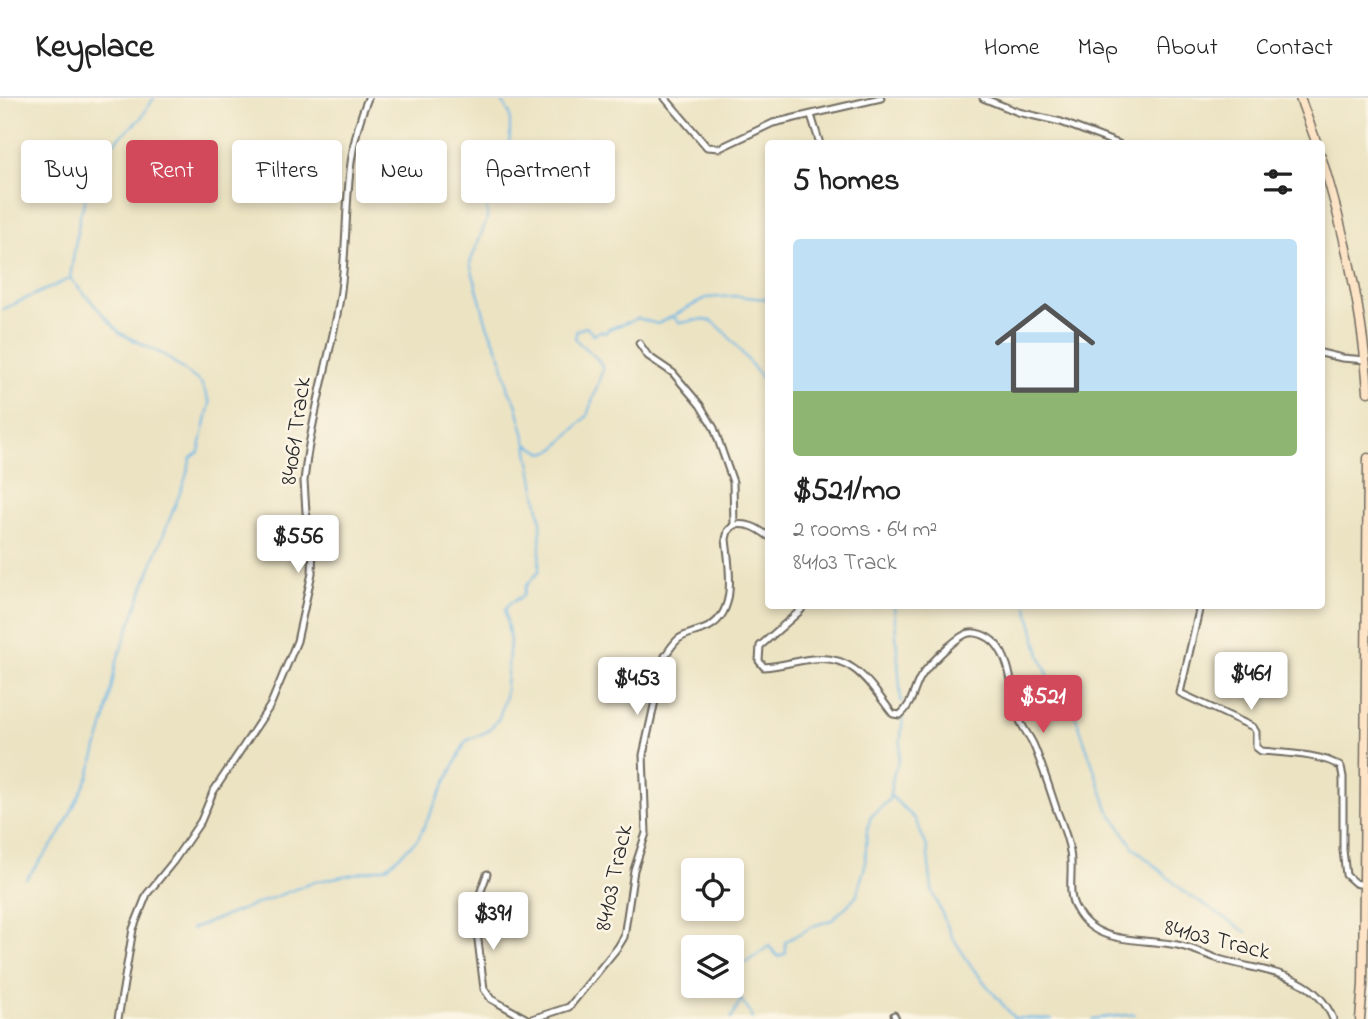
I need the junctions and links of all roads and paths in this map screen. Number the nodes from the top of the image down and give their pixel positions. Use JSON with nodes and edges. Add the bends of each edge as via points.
{"nodes":[{"id":1,"x":368,"y":98,"type":"edge"},
{"id":2,"x":665,"y":98,"type":"edge"},
{"id":3,"x":881,"y":98,"type":"edge"},
{"id":4,"x":982,"y":98,"type":"edge"},
{"id":5,"x":1300,"y":98,"type":"edge"},
{"id":6,"x":811,"y":115,"type":"junction"},
{"id":7,"x":819,"y":140,"type":"edge"},
{"id":8,"x":1109,"y":140,"type":"edge"},
{"id":9,"x":1316,"y":140,"type":"edge"},
{"id":10,"x":1325,"y":169,"type":"edge"},
{"id":11,"x":639,"y":343,"type":"dead end"},
{"id":12,"x":1325,"y":354,"type":"edge"},
{"id":13,"x":1366,"y":360,"type":"junction"},
{"id":14,"x":1368,"y":392,"type":"edge"},
{"id":15,"x":1368,"y":458,"type":"edge"},
{"id":16,"x":734,"y":525,"type":"junction"},
{"id":17,"x":765,"y":534,"type":"edge"},
{"id":18,"x":802,"y":609,"type":"edge"},
{"id":19,"x":1199,"y":609,"type":"edge"},
{"id":20,"x":487,"y":874,"type":"dead end"},
{"id":21,"x":1366,"y":886,"type":"edge"},
{"id":22,"x":118,"y":1019,"type":"edge"},
{"id":23,"x":530,"y":1019,"type":"edge"},
{"id":24,"x":1333,"y":1019,"type":"edge"},
{"id":25,"x":1360,"y":1019,"type":"edge"}],
"edges":[{"from":1,"to":22,"type":"street","name":"84061 Track","via":[[348,171],[339,303],[307,457],[304,481],[312,573],[297,641],[270,706],[214,792],[201,821],[147,894],[133,929]]},
{"from":2,"to":6,"type":"street","via":[[707,147],[720,148],[773,123]]},
{"from":3,"to":6,"type":"street"},
{"from":4,"to":8,"type":"street"},
{"from":5,"to":9,"type":"main road"},
{"from":6,"to":7,"type":"street"},
{"from":10,"to":13,"type":"main road","via":[[1343,227]]},
{"from":11,"to":16,"type":"street","name":"84103 Track","via":[[648,356],[673,373],[714,428],[733,482]]},
{"from":12,"to":13,"type":"street"},
{"from":13,"to":14,"type":"main road"},
{"from":15,"to":21,"type":"main road"},
{"from":16,"to":17,"type":"street","via":[[745,524]]},
{"from":16,"to":23,"type":"street","name":"84103 Track","via":[[726,539],[726,610],[718,622],[674,642],[665,656],[643,755],[646,834],[634,870],[624,937],[569,1007]]},
{"from":18,"to":24,"type":"street","name":"84103 Track","via":[[760,646],[759,661],[764,667],[811,659],[845,662],[863,676],[893,714],[906,710],[920,677],[966,634],[985,636],[995,643],[1008,668],[1019,719],[1034,746],[1071,852],[1071,890],[1075,908],[1086,922],[1118,938],[1174,944],[1303,984],[1322,999]]},
{"from":19,"to":21,"type":"street","via":[[1180,693],[1253,727],[1261,751],[1310,757],[1341,767],[1346,875]]},
{"from":20,"to":23,"type":"street","via":[[475,916],[484,989],[491,999]]},
{"from":21,"to":25,"type":"main road"}]}
